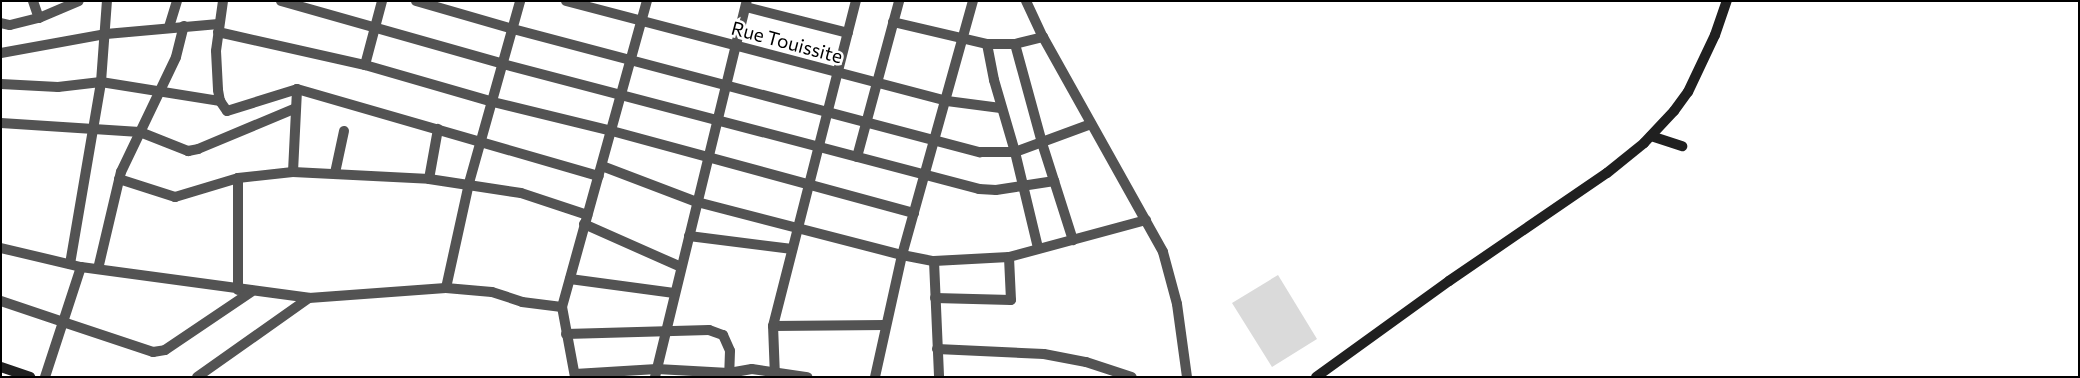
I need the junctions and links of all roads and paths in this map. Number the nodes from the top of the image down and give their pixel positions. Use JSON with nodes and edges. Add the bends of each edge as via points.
{"nodes":[{"id":1,"x":33,"y":1,"type":"edge"},
{"id":2,"x":79,"y":1,"type":"edge"},
{"id":3,"x":107,"y":1,"type":"edge"},
{"id":4,"x":177,"y":1,"type":"edge"},
{"id":5,"x":223,"y":1,"type":"edge"},
{"id":6,"x":281,"y":1,"type":"edge"},
{"id":7,"x":382,"y":1,"type":"edge"},
{"id":8,"x":416,"y":1,"type":"edge"},
{"id":9,"x":520,"y":1,"type":"edge"},
{"id":10,"x":566,"y":1,"type":"edge"},
{"id":11,"x":647,"y":1,"type":"edge"},
{"id":12,"x":856,"y":1,"type":"edge"},
{"id":13,"x":899,"y":1,"type":"edge"},
{"id":14,"x":973,"y":1,"type":"edge"},
{"id":15,"x":1026,"y":1,"type":"edge"},
{"id":16,"x":1727,"y":1,"type":"edge"},
{"id":17,"x":746,"y":4,"type":"edge"},
{"id":18,"x":39,"y":18,"type":"junction"},
{"id":19,"x":641,"y":22,"type":"junction"},
{"id":20,"x":893,"y":22,"type":"junction"},
{"id":21,"x":1,"y":23,"type":"edge"},
{"id":22,"x":184,"y":26,"type":"junction"},
{"id":23,"x":170,"y":27,"type":"junction"},
{"id":24,"x":218,"y":28,"type":"junction"},
{"id":25,"x":375,"y":28,"type":"junction"},
{"id":26,"x":513,"y":29,"type":"junction"},
{"id":27,"x":848,"y":33,"type":"junction"},
{"id":28,"x":106,"y":34,"type":"junction"},
{"id":29,"x":1043,"y":37,"type":"junction"},
{"id":30,"x":963,"y":39,"type":"junction"},
{"id":31,"x":987,"y":44,"type":"junction"},
{"id":32,"x":1015,"y":44,"type":"junction"},
{"id":33,"x":738,"y":47,"type":"junction"},
{"id":34,"x":1,"y":53,"type":"edge"},
{"id":35,"x":631,"y":61,"type":"junction"},
{"id":36,"x":365,"y":64,"type":"junction"},
{"id":37,"x":503,"y":64,"type":"junction"},
{"id":38,"x":838,"y":73,"type":"junction"},
{"id":39,"x":101,"y":82,"type":"junction"},
{"id":40,"x":1,"y":84,"type":"edge"},
{"id":41,"x":875,"y":84,"type":"junction"},
{"id":42,"x":727,"y":86,"type":"junction"},
{"id":43,"x":297,"y":89,"type":"junction"},
{"id":44,"x":160,"y":91,"type":"junction"},
{"id":45,"x":622,"y":95,"type":"junction"},
{"id":46,"x":220,"y":101,"type":"junction"},
{"id":47,"x":947,"y":101,"type":"junction"},
{"id":48,"x":493,"y":102,"type":"junction"},
{"id":49,"x":296,"y":108,"type":"junction"},
{"id":50,"x":1001,"y":108,"type":"junction"},
{"id":51,"x":829,"y":112,"type":"junction"},
{"id":52,"x":719,"y":120,"type":"junction"},
{"id":53,"x":866,"y":122,"type":"junction"},
{"id":54,"x":1,"y":123,"type":"edge"},
{"id":55,"x":1091,"y":124,"type":"junction"},
{"id":56,"x":93,"y":128,"type":"junction"},
{"id":57,"x":438,"y":130,"type":"junction"},
{"id":58,"x":344,"y":131,"type":"dead end"},
{"id":59,"x":612,"y":131,"type":"junction"},
{"id":60,"x":140,"y":132,"type":"junction"},
{"id":61,"x":1651,"y":136,"type":"junction"},
{"id":62,"x":934,"y":141,"type":"junction"},
{"id":63,"x":1042,"y":143,"type":"junction"},
{"id":64,"x":481,"y":144,"type":"junction"},
{"id":65,"x":819,"y":146,"type":"junction"},
{"id":66,"x":1682,"y":146,"type":"dead end"},
{"id":67,"x":1015,"y":152,"type":"junction"},
{"id":68,"x":708,"y":157,"type":"junction"},
{"id":69,"x":857,"y":157,"type":"junction"},
{"id":70,"x":602,"y":166,"type":"junction"},
{"id":71,"x":293,"y":172,"type":"junction"},
{"id":72,"x":335,"y":173,"type":"junction"},
{"id":73,"x":925,"y":175,"type":"junction"},
{"id":74,"x":599,"y":176,"type":"junction"},
{"id":75,"x":238,"y":178,"type":"junction"},
{"id":76,"x":118,"y":179,"type":"junction"},
{"id":77,"x":428,"y":179,"type":"junction"},
{"id":78,"x":1054,"y":181,"type":"junction"},
{"id":79,"x":470,"y":183,"type":"junction"},
{"id":80,"x":809,"y":184,"type":"junction"},
{"id":81,"x":1022,"y":187,"type":"junction"},
{"id":82,"x":697,"y":202,"type":"junction"},
{"id":83,"x":914,"y":213,"type":"junction"},
{"id":84,"x":585,"y":220,"type":"junction"},
{"id":85,"x":1146,"y":220,"type":"junction"},
{"id":86,"x":798,"y":227,"type":"junction"},
{"id":87,"x":689,"y":236,"type":"junction"},
{"id":88,"x":1073,"y":240,"type":"junction"},
{"id":89,"x":1,"y":248,"type":"edge"},
{"id":90,"x":1038,"y":248,"type":"junction"},
{"id":91,"x":792,"y":249,"type":"junction"},
{"id":92,"x":902,"y":255,"type":"junction"},
{"id":93,"x":1009,"y":257,"type":"junction"},
{"id":94,"x":934,"y":260,"type":"junction"},
{"id":95,"x":70,"y":264,"type":"junction"},
{"id":96,"x":81,"y":267,"type":"junction"},
{"id":97,"x":681,"y":267,"type":"junction"},
{"id":98,"x":98,"y":269,"type":"junction"},
{"id":99,"x":570,"y":279,"type":"junction"},
{"id":100,"x":446,"y":288,"type":"junction"},
{"id":101,"x":238,"y":290,"type":"junction"},
{"id":102,"x":251,"y":292,"type":"junction"},
{"id":103,"x":674,"y":293,"type":"junction"},
{"id":104,"x":309,"y":298,"type":"junction"},
{"id":105,"x":935,"y":298,"type":"junction"},
{"id":106,"x":1,"y":301,"type":"edge"},
{"id":107,"x":562,"y":307,"type":"junction"},
{"id":108,"x":64,"y":322,"type":"junction"},
{"id":109,"x":885,"y":325,"type":"junction"},
{"id":110,"x":773,"y":326,"type":"junction"},
{"id":111,"x":665,"y":330,"type":"junction"},
{"id":112,"x":566,"y":334,"type":"junction"},
{"id":113,"x":937,"y":349,"type":"junction"},
{"id":114,"x":1,"y":367,"type":"edge"},
{"id":115,"x":656,"y":373,"type":"edge"},
{"id":116,"x":774,"y":374,"type":"edge"},
{"id":117,"x":575,"y":375,"type":"edge"},
{"id":118,"x":729,"y":375,"type":"edge"},
{"id":119,"x":30,"y":377,"type":"edge"},
{"id":120,"x":45,"y":377,"type":"edge"},
{"id":121,"x":197,"y":377,"type":"edge"},
{"id":122,"x":807,"y":377,"type":"edge"},
{"id":123,"x":874,"y":377,"type":"edge"},
{"id":124,"x":940,"y":377,"type":"edge"},
{"id":125,"x":1132,"y":377,"type":"edge"},
{"id":126,"x":1188,"y":377,"type":"edge"},
{"id":127,"x":1316,"y":377,"type":"edge"}],
"edges":[{"from":1,"to":18,"type":"street"},
{"from":2,"to":18,"type":"street"},
{"from":3,"to":28,"type":"street"},
{"from":4,"to":23,"type":"street"},
{"from":5,"to":24,"type":"street"},
{"from":6,"to":25,"type":"street"},
{"from":7,"to":25,"type":"street"},
{"from":8,"to":26,"type":"street"},
{"from":9,"to":26,"type":"street"},
{"from":10,"to":19,"type":"street","name":"Rue Touissite"},
{"from":11,"to":19,"type":"street"},
{"from":12,"to":27,"type":"street"},
{"from":13,"to":20,"type":"street"},
{"from":14,"to":30,"type":"street"},
{"from":15,"to":29,"type":"street"},
{"from":16,"to":61,"type":"main road","via":[[1698,75],[1674,111]]},
{"from":17,"to":27,"type":"street"},
{"from":17,"to":33,"type":"street"},
{"from":18,"to":21,"type":"street","via":[[10,25]]},
{"from":19,"to":33,"type":"street","name":"Rue Touissite"},
{"from":19,"to":35,"type":"street"},
{"from":20,"to":30,"type":"street"},
{"from":20,"to":41,"type":"street"},
{"from":22,"to":23,"type":"street"},
{"from":22,"to":24,"type":"street"},
{"from":22,"to":44,"type":"street","via":[[176,57]]},
{"from":23,"to":28,"type":"street"},
{"from":24,"to":36,"type":"street"},
{"from":24,"to":46,"type":"street","via":[[216,51]]},
{"from":25,"to":36,"type":"street"},
{"from":25,"to":37,"type":"street"},
{"from":26,"to":35,"type":"street"},
{"from":26,"to":37,"type":"street"},
{"from":27,"to":38,"type":"street"},
{"from":28,"to":34,"type":"street"},
{"from":28,"to":39,"type":"street"},
{"from":29,"to":32,"type":"street"},
{"from":29,"to":55,"type":"street"},
{"from":30,"to":31,"type":"street"},
{"from":30,"to":47,"type":"street"},
{"from":31,"to":32,"type":"street"},
{"from":31,"to":50,"type":"street"},
{"from":32,"to":63,"type":"street"},
{"from":33,"to":38,"type":"street","name":"Rue Touissite"},
{"from":33,"to":42,"type":"street"},
{"from":35,"to":42,"type":"street"},
{"from":35,"to":45,"type":"street"},
{"from":36,"to":48,"type":"street"},
{"from":37,"to":45,"type":"street"},
{"from":37,"to":48,"type":"street"},
{"from":38,"to":41,"type":"street","name":"Rue Touissite"},
{"from":38,"to":51,"type":"street"},
{"from":39,"to":40,"type":"street","via":[[58,87]]},
{"from":39,"to":44,"type":"street"},
{"from":39,"to":56,"type":"street"},
{"from":41,"to":47,"type":"street","name":"Rue Touissite"},
{"from":41,"to":53,"type":"street"},
{"from":42,"to":51,"type":"street"},
{"from":42,"to":52,"type":"street"},
{"from":43,"to":46,"type":"street","via":[[229,111]]},
{"from":43,"to":49,"type":"street"},
{"from":43,"to":57,"type":"street"},
{"from":44,"to":46,"type":"street"},
{"from":44,"to":60,"type":"street"},
{"from":45,"to":52,"type":"street"},
{"from":45,"to":59,"type":"street"},
{"from":47,"to":50,"type":"street","name":"Rue Touissite"},
{"from":47,"to":62,"type":"street"},
{"from":48,"to":59,"type":"street"},
{"from":48,"to":64,"type":"street"},
{"from":49,"to":60,"type":"street","via":[[188,151]]},
{"from":49,"to":71,"type":"street"},
{"from":50,"to":67,"type":"street"},
{"from":51,"to":53,"type":"street"},
{"from":51,"to":65,"type":"street"},
{"from":52,"to":65,"type":"street"},
{"from":52,"to":68,"type":"street"},
{"from":53,"to":62,"type":"street"},
{"from":53,"to":69,"type":"street"},
{"from":54,"to":56,"type":"street"},
{"from":55,"to":63,"type":"street"},
{"from":55,"to":85,"type":"street"},
{"from":56,"to":60,"type":"street"},
{"from":56,"to":95,"type":"street"},
{"from":57,"to":64,"type":"street"},
{"from":57,"to":77,"type":"street"},
{"from":58,"to":72,"type":"street"},
{"from":59,"to":68,"type":"street"},
{"from":59,"to":70,"type":"street"},
{"from":60,"to":76,"type":"street"},
{"from":61,"to":66,"type":"main road"},
{"from":61,"to":127,"type":"main road","via":[[1606,173]]},
{"from":62,"to":67,"type":"street","via":[[989,154]]},
{"from":62,"to":73,"type":"street"},
{"from":63,"to":67,"type":"street"},
{"from":63,"to":78,"type":"street"},
{"from":64,"to":74,"type":"street"},
{"from":64,"to":79,"type":"street"},
{"from":65,"to":69,"type":"street"},
{"from":65,"to":80,"type":"street"},
{"from":67,"to":81,"type":"street"},
{"from":68,"to":80,"type":"street"},
{"from":68,"to":82,"type":"street"},
{"from":69,"to":73,"type":"street"},
{"from":70,"to":74,"type":"street"},
{"from":70,"to":82,"type":"street"},
{"from":71,"to":72,"type":"street"},
{"from":71,"to":75,"type":"street"},
{"from":72,"to":77,"type":"street"},
{"from":73,"to":81,"type":"street","via":[[984,190]]},
{"from":73,"to":83,"type":"street"},
{"from":74,"to":84,"type":"street"},
{"from":75,"to":76,"type":"street","via":[[175,197]]},
{"from":75,"to":101,"type":"street"},
{"from":76,"to":98,"type":"street"},
{"from":77,"to":79,"type":"street"},
{"from":78,"to":81,"type":"street"},
{"from":78,"to":88,"type":"street"},
{"from":79,"to":84,"type":"street","via":[[522,193]]},
{"from":79,"to":100,"type":"street"},
{"from":80,"to":83,"type":"street"},
{"from":80,"to":86,"type":"street"},
{"from":81,"to":90,"type":"street"},
{"from":82,"to":86,"type":"street"},
{"from":82,"to":87,"type":"street"},
{"from":83,"to":92,"type":"street"},
{"from":84,"to":97,"type":"street"},
{"from":84,"to":99,"type":"street"},
{"from":85,"to":88,"type":"street"},
{"from":85,"to":126,"type":"street","via":[[1163,252],[1172,281]]},
{"from":86,"to":91,"type":"street"},
{"from":86,"to":92,"type":"street"},
{"from":87,"to":91,"type":"street"},
{"from":87,"to":97,"type":"street"},
{"from":88,"to":90,"type":"street"},
{"from":89,"to":95,"type":"street"},
{"from":90,"to":93,"type":"street"},
{"from":91,"to":110,"type":"street"},
{"from":92,"to":94,"type":"street"},
{"from":92,"to":109,"type":"street"},
{"from":93,"to":94,"type":"street"},
{"from":93,"to":105,"type":"street","via":[[1011,300]]},
{"from":94,"to":105,"type":"street"},
{"from":95,"to":96,"type":"street"},
{"from":96,"to":98,"type":"street"},
{"from":96,"to":108,"type":"street"},
{"from":97,"to":103,"type":"street"},
{"from":98,"to":101,"type":"street"},
{"from":99,"to":103,"type":"street"},
{"from":99,"to":107,"type":"street"},
{"from":100,"to":104,"type":"street"},
{"from":100,"to":107,"type":"street","via":[[492,292],[522,302]]},
{"from":101,"to":102,"type":"street"},
{"from":102,"to":104,"type":"street"},
{"from":102,"to":108,"type":"street","via":[[160,352]]},
{"from":103,"to":111,"type":"street"},
{"from":104,"to":121,"type":"street"},
{"from":105,"to":113,"type":"street"},
{"from":106,"to":108,"type":"street"},
{"from":107,"to":112,"type":"street"},
{"from":108,"to":120,"type":"street"},
{"from":109,"to":110,"type":"street"},
{"from":109,"to":123,"type":"street"},
{"from":110,"to":116,"type":"street"},
{"from":111,"to":112,"type":"street"},
{"from":111,"to":115,"type":"street"},
{"from":111,"to":118,"type":"street","via":[[708,330],[722,335],[730,351]]},
{"from":112,"to":117,"type":"street"},
{"from":113,"to":124,"type":"street"},
{"from":113,"to":125,"type":"street","via":[[1044,354],[1086,362]]},
{"from":114,"to":119,"type":"main road"},
{"from":115,"to":117,"type":"street"},
{"from":115,"to":118,"type":"street"},
{"from":116,"to":118,"type":"street","via":[[752,369]]},
{"from":116,"to":122,"type":"street"}]}
